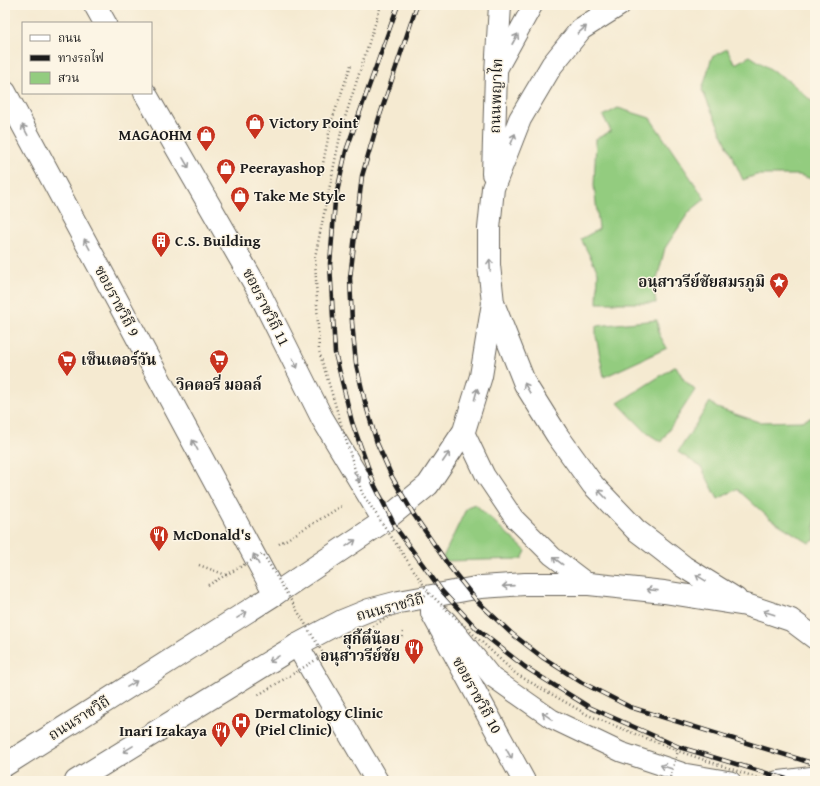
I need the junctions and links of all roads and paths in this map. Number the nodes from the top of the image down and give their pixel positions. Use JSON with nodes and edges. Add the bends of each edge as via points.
{"nodes":[{"id":1,"x":95,"y":5,"type":"edge"},
{"id":2,"x":381,"y":5,"type":"edge"},
{"id":3,"x":500,"y":5,"type":"edge"},
{"id":4,"x":533,"y":5,"type":"edge"},
{"id":5,"x":619,"y":5,"type":"edge"},
{"id":6,"x":104,"y":22,"type":"edge"},
{"id":7,"x":351,"y":65,"type":"dead end"},
{"id":8,"x":496,"y":73,"type":"junction"},
{"id":9,"x":5,"y":92,"type":"edge"},
{"id":10,"x":146,"y":94,"type":"edge"},
{"id":11,"x":331,"y":123,"type":"junction"},
{"id":12,"x":342,"y":127,"type":"junction"},
{"id":13,"x":321,"y":174,"type":"dead end"},
{"id":14,"x":493,"y":188,"type":"junction"},
{"id":15,"x":493,"y":303,"type":"junction"},
{"id":16,"x":464,"y":431,"type":"junction"},
{"id":17,"x":334,"y":510,"type":"dead end"},
{"id":18,"x":384,"y":521,"type":"junction"},
{"id":19,"x":278,"y":545,"type":"dead end"},
{"id":20,"x":268,"y":551,"type":"dead end"},
{"id":21,"x":263,"y":554,"type":"junction"},
{"id":22,"x":200,"y":565,"type":"dead end"},
{"id":23,"x":226,"y":575,"type":"junction"},
{"id":24,"x":589,"y":584,"type":"junction"},
{"id":25,"x":208,"y":585,"type":"dead end"},
{"id":26,"x":275,"y":594,"type":"junction"},
{"id":27,"x":429,"y":599,"type":"junction"},
{"id":28,"x":746,"y":605,"type":"junction"},
{"id":29,"x":815,"y":618,"type":"edge"},
{"id":30,"x":792,"y":620,"type":"junction"},
{"id":31,"x":373,"y":626,"type":"dead end"},
{"id":32,"x":815,"y":638,"type":"edge"},
{"id":33,"x":297,"y":645,"type":"junction"},
{"id":34,"x":258,"y":695,"type":"dead end"},
{"id":35,"x":678,"y":751,"type":"junction"},
{"id":36,"x":5,"y":765,"type":"edge"},
{"id":37,"x":815,"y":776,"type":"edge"},
{"id":38,"x":76,"y":781,"type":"edge"},
{"id":39,"x":377,"y":781,"type":"edge"},
{"id":40,"x":524,"y":781,"type":"edge"},
{"id":41,"x":669,"y":781,"type":"edge"},
{"id":42,"x":731,"y":781,"type":"edge"},
{"id":43,"x":767,"y":781,"type":"edge"},
{"id":44,"x":776,"y":781,"type":"edge"}],
"edges":[{"from":1,"to":6,"type":"main road"},
{"from":2,"to":12,"type":"path","bridge":true},
{"from":3,"to":8,"type":"main road","name":"ถนนพญาไท"},
{"from":8,"to":4,"type":"lane","one_way":true},
{"from":14,"to":5,"type":"main road","one_way":true,"via":[[520,119],[552,65],[581,30]]},
{"from":7,"to":11,"type":"path"},
{"from":8,"to":14,"type":"main road","name":"ถนนพญาไท"},
{"from":26,"to":9,"type":"main road","name":"ซอยราชวิถี 9","one_way":true},
{"from":10,"to":18,"type":"main road","name":"ซอยราชวิถี 11","one_way":true,"via":[[257,288],[322,418]]},
{"from":11,"to":12,"type":"path"},
{"from":11,"to":13,"type":"path"},
{"from":12,"to":27,"type":"path","bridge":true,"via":[[315,257],[319,351],[362,493]]},
{"from":15,"to":14,"type":"main road","one_way":true,"via":[[489,230]]},
{"from":16,"to":15,"type":"main road","name":"ถนนราชวิถี","one_way":true,"via":[[481,376]]},
{"from":28,"to":15,"type":"main road","one_way":true,"via":[[684,567],[636,530],[593,485],[525,384]]},
{"from":18,"to":16,"type":"main road","name":"ถนนราชวิถี","one_way":true,"via":[[428,484]]},
{"from":24,"to":16,"type":"lane","one_way":true,"via":[[552,556],[514,518],[485,475]]},
{"from":17,"to":19,"type":"path"},
{"from":26,"to":18,"type":"main road","name":"ถนนราชวิถี","one_way":true},
{"from":20,"to":21,"type":"path","bridge":true},
{"from":21,"to":23,"type":"path","bridge":true},
{"from":21,"to":34,"type":"path","bridge":true,"via":[[324,655]]},
{"from":22,"to":23,"type":"path"},
{"from":23,"to":25,"type":"path"},
{"from":24,"to":27,"type":"main road","name":"ถนนราชวิถี","one_way":true,"via":[[489,587]]},
{"from":28,"to":24,"type":"main road","name":"ถนนราชวิถี","one_way":true,"via":[[664,592]]},
{"from":36,"to":26,"type":"main road","name":"ถนนราชวิถี","one_way":true},
{"from":27,"to":31,"type":"path","bridge":true},
{"from":27,"to":33,"type":"main road","name":"ถนนราชวิถี","via":[[399,602],[370,610],[342,621]]},
{"from":27,"to":35,"type":"path","bridge":true,"via":[[516,674],[588,715]]},
{"from":27,"to":40,"type":"main road","name":"ซอยราชวิถี 10","one_way":true,"via":[[432,613]]},
{"from":42,"to":27,"type":"lane","one_way":true,"via":[[684,773],[621,752],[552,719],[492,677]]},
{"from":30,"to":28,"type":"main road","one_way":true},
{"from":29,"to":30,"type":"main road"},
{"from":30,"to":32,"type":"main road"},
{"from":33,"to":38,"type":"main road","name":"ถนนราชวิถี","one_way":true},
{"from":33,"to":39,"type":"main road"},
{"from":35,"to":41,"type":"path","bridge":true},
{"from":35,"to":43,"type":"path","bridge":true},
{"from":37,"to":44,"type":"lane"}]}
